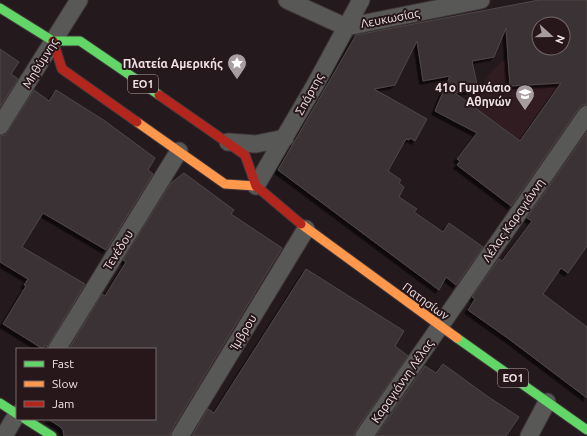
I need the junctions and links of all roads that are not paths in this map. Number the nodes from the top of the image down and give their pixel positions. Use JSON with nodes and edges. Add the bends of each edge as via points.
{"nodes":[{"id":1,"x":79,"y":0,"type":"edge"},
{"id":2,"x":287,"y":0,"type":"edge"},
{"id":3,"x":361,"y":0,"type":"edge"},
{"id":4,"x":481,"y":0,"type":"edge"},
{"id":5,"x":0,"y":8,"type":"edge"},
{"id":6,"x":346,"y":27,"type":"junction"},
{"id":7,"x":54,"y":41,"type":"junction"},
{"id":8,"x":587,"y":114,"type":"edge"},
{"id":9,"x":0,"y":126,"type":"edge"},
{"id":10,"x":285,"y":138,"type":"junction"},
{"id":11,"x":228,"y":142,"type":"junction"},
{"id":12,"x":179,"y":151,"type":"junction"},
{"id":13,"x":256,"y":186,"type":"junction"},
{"id":14,"x":306,"y":229,"type":"junction"},
{"id":15,"x":440,"y":326,"type":"junction"},
{"id":16,"x":58,"y":348,"type":"edge"},
{"id":17,"x":547,"y":402,"type":"junction"},
{"id":18,"x":0,"y":403,"type":"edge"},
{"id":19,"x":16,"y":413,"type":"edge"},
{"id":20,"x":16,"y":416,"type":"edge"},
{"id":21,"x":27,"y":420,"type":"edge"},
{"id":22,"x":587,"y":430,"type":"edge"},
{"id":23,"x":4,"y":436,"type":"edge"},
{"id":24,"x":52,"y":436,"type":"edge"},
{"id":25,"x":180,"y":436,"type":"edge"},
{"id":26,"x":364,"y":436,"type":"edge"},
{"id":27,"x":529,"y":436,"type":"edge"}],
"edges":[{"from":1,"to":7,"type":"street","name":"Μηθύμνης"},
{"from":2,"to":6,"type":"street"},
{"from":3,"to":6,"type":"street","name":"Σπάρτης"},
{"from":4,"to":6,"type":"street","name":"Λευκωσίας"},
{"from":5,"to":7,"type":"main road"},
{"from":6,"to":10,"type":"street","name":"Σπάρτης"},
{"from":7,"to":9,"type":"street","name":"Μηθύμνης"},
{"from":7,"to":11,"type":"main road","name":"Πατησίων","number":"ΕΟ1","via":[[80,41]]},
{"from":7,"to":12,"type":"main road","via":[[62,69]]},
{"from":8,"to":15,"type":"street","name":"Λέλας Καραγιάννη"},
{"from":10,"to":11,"type":"street","via":[[256,144]]},
{"from":10,"to":13,"type":"street","name":"Σπάρτης"},
{"from":11,"to":13,"type":"main road","name":"Πατησίων","number":"ΕΟ1","via":[[245,155]]},
{"from":12,"to":13,"type":"main road","via":[[225,184]]},
{"from":12,"to":16,"type":"street","name":"Τενέδου"},
{"from":13,"to":14,"type":"main road","name":"Πατησίων","number":"ΕΟ1"},
{"from":14,"to":15,"type":"main road","name":"Πατησίων","number":"ΕΟ1"},
{"from":14,"to":25,"type":"street","name":"Ίμβρου"},
{"from":15,"to":17,"type":"main road","name":"Πατησίων","number":"ΕΟ1"},
{"from":15,"to":26,"type":"street","name":"Καραγιάννη Λέλας"},
{"from":17,"to":22,"type":"main road","name":"Πατησίων","number":"ΕΟ1"},
{"from":17,"to":27,"type":"street"},
{"from":18,"to":19,"type":"main road"},
{"from":20,"to":23,"type":"street"},
{"from":21,"to":24,"type":"main road"}]}
